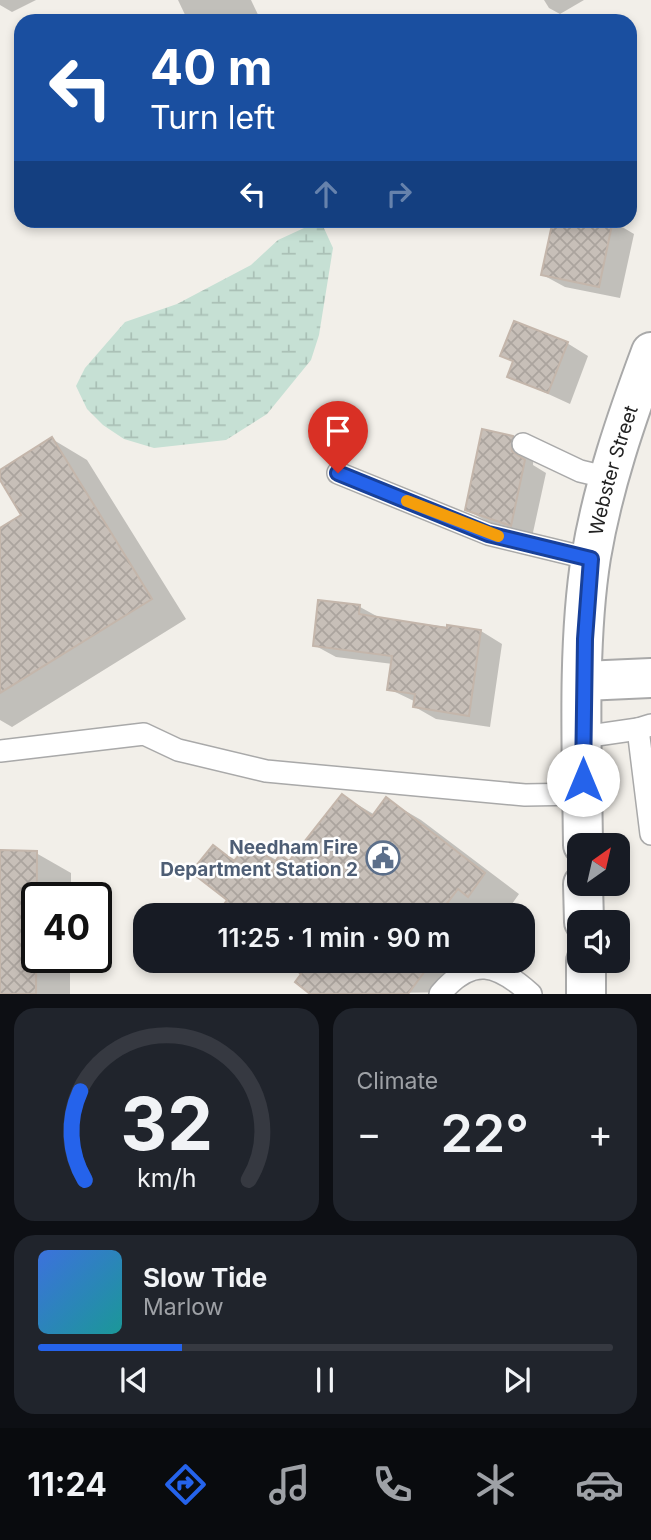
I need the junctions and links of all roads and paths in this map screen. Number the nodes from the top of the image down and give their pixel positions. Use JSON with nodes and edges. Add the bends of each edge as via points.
{"nodes":[{"id":1,"x":651,"y":352,"type":"edge"},
{"id":2,"x":523,"y":444,"type":"dead end"},
{"id":3,"x":338,"y":473,"type":"dead end"},
{"id":4,"x":609,"y":478,"type":"junction"},
{"id":5,"x":591,"y":559,"type":"junction"},
{"id":6,"x":651,"y":678,"type":"edge"},
{"id":7,"x":584,"y":681,"type":"junction"},
{"id":8,"x":644,"y":727,"type":"edge"},
{"id":9,"x":583,"y":737,"type":"junction"},
{"id":10,"x":0,"y":751,"type":"edge"},
{"id":11,"x":583,"y":794,"type":"junction"},
{"id":12,"x":583,"y":833,"type":"edge"},
{"id":13,"x":651,"y":834,"type":"edge"},
{"id":14,"x":586,"y":973,"type":"edge"},
{"id":15,"x":440,"y":994,"type":"edge"},
{"id":16,"x":531,"y":994,"type":"edge"},
{"id":17,"x":586,"y":994,"type":"edge"}],
"edges":[{"from":1,"to":4,"type":"street","name":"Webster Street"},
{"from":2,"to":4,"type":"lane","via":[[580,471]]},
{"from":3,"to":5,"type":"lane","via":[[488,534]]},
{"from":4,"to":5,"type":"street","name":"Webster Street"},
{"from":5,"to":7,"type":"street","name":"Webster Street"},
{"from":6,"to":7,"type":"street"},
{"from":7,"to":9,"type":"street","name":"Webster Street"},
{"from":8,"to":9,"type":"lane"},
{"from":8,"to":13,"type":"lane"},
{"from":9,"to":11,"type":"street","name":"Webster Street"},
{"from":10,"to":11,"type":"lane","via":[[144,734],[178,750],[265,771],[525,795]]},
{"from":11,"to":12,"type":"street","name":"Webster Street"},
{"from":14,"to":17,"type":"street"},
{"from":15,"to":16,"type":"lane","via":[[459,974],[482,967],[498,970]]}]}
